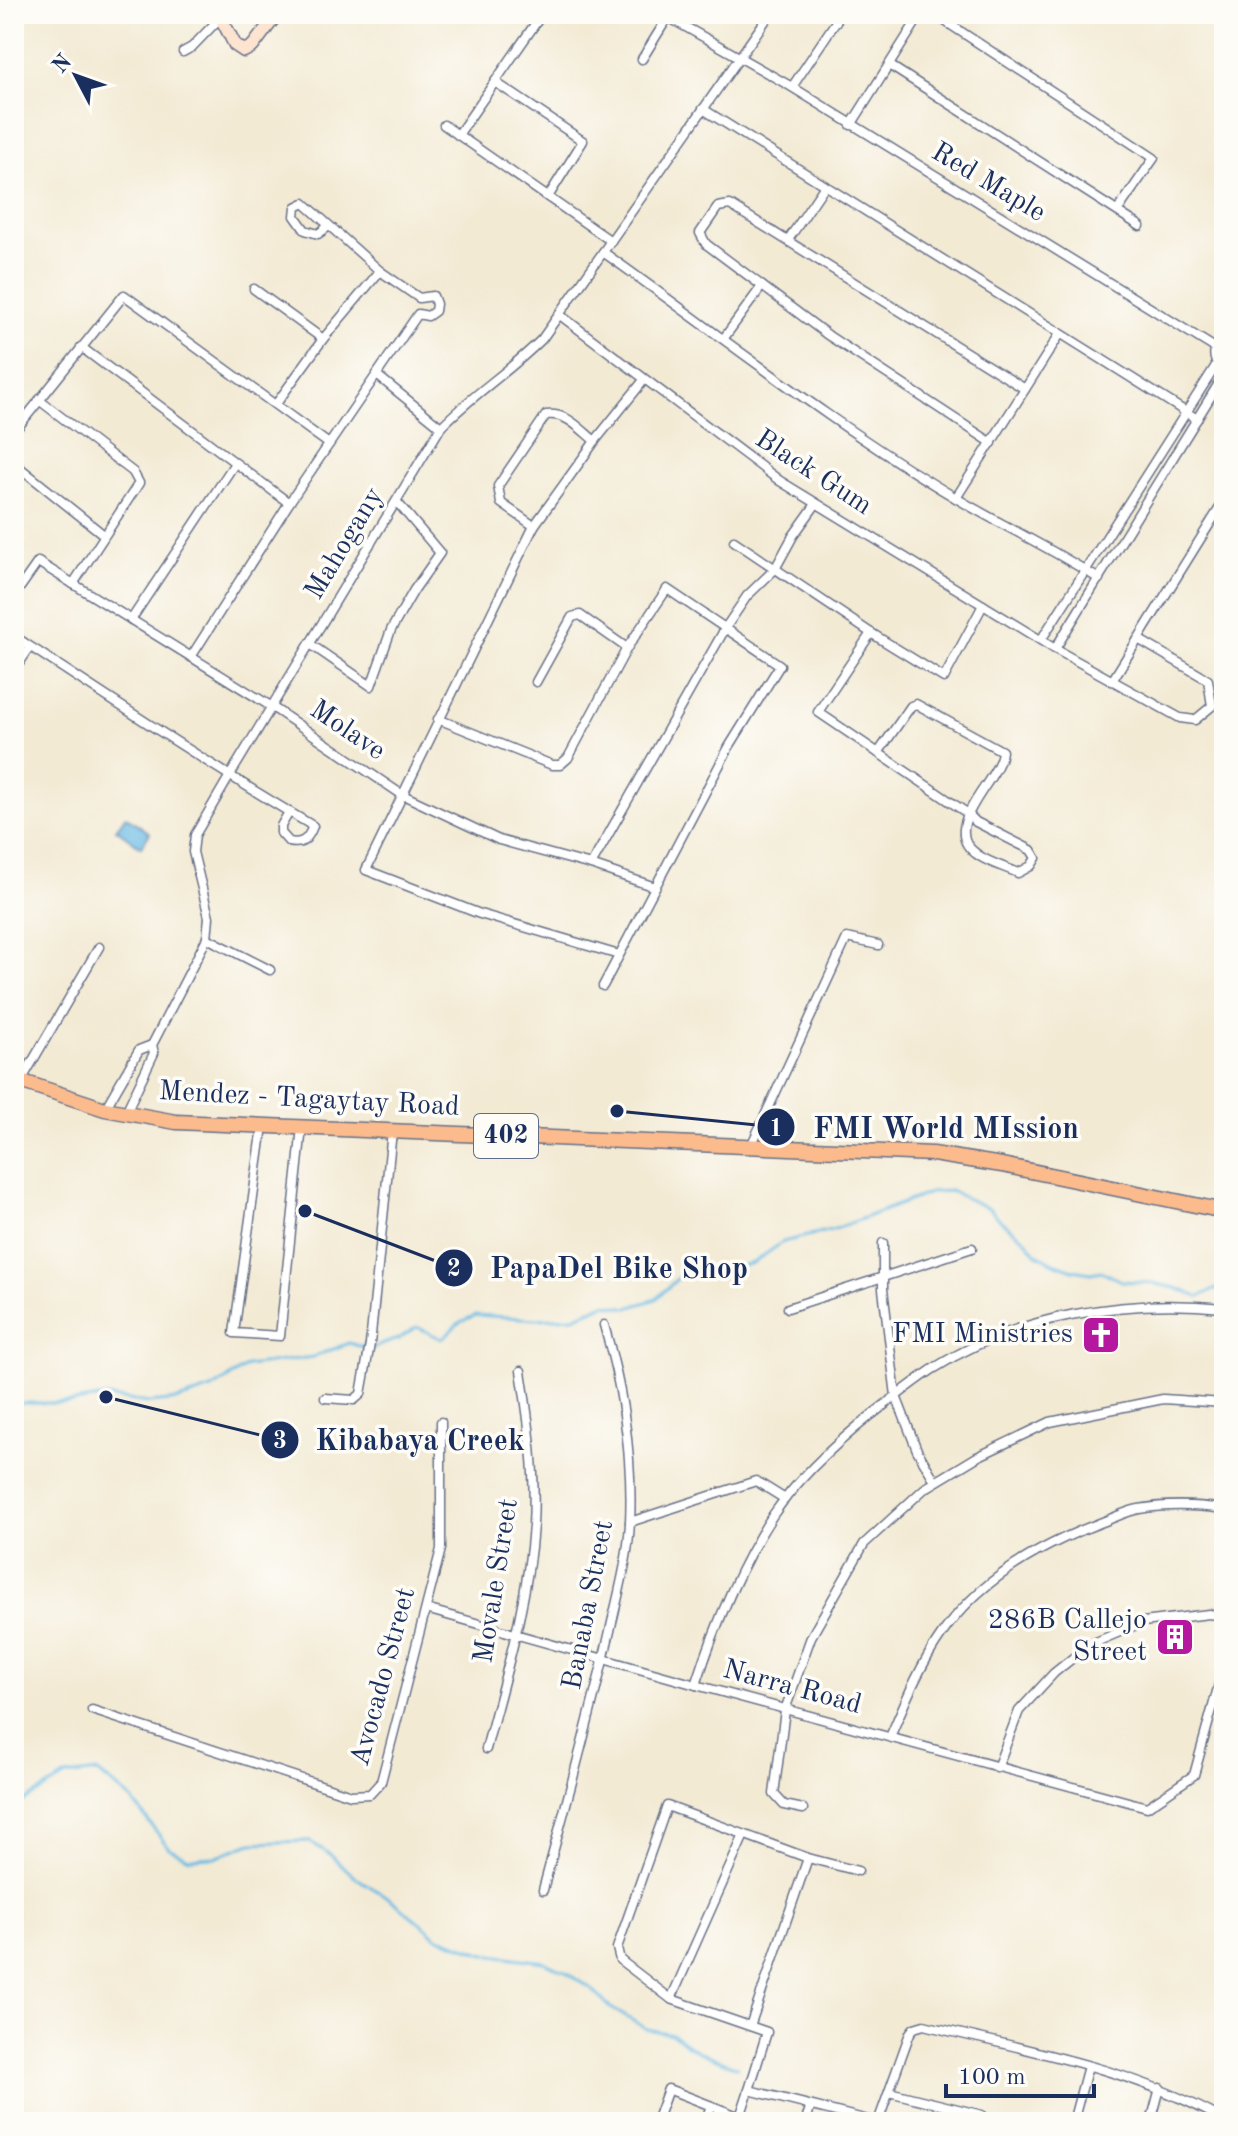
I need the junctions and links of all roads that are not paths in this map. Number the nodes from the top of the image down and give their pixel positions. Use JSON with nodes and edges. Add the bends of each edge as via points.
{"nodes":[{"id":1,"x":277,"y":14,"type":"edge"},
{"id":2,"x":542,"y":14,"type":"edge"},
{"id":3,"x":770,"y":14,"type":"edge"},
{"id":4,"x":841,"y":14,"type":"edge"},
{"id":5,"x":921,"y":14,"type":"edge"},
{"id":6,"x":934,"y":14,"type":"edge"},
{"id":7,"x":220,"y":16,"type":"edge"},
{"id":8,"x":183,"y":52,"type":"dead end"},
{"id":9,"x":738,"y":58,"type":"junction"},
{"id":10,"x":642,"y":59,"type":"dead end"},
{"id":11,"x":889,"y":65,"type":"junction"},
{"id":12,"x":495,"y":82,"type":"junction"},
{"id":13,"x":792,"y":87,"type":"junction"},
{"id":14,"x":703,"y":109,"type":"junction"},
{"id":15,"x":444,"y":125,"type":"dead end"},
{"id":16,"x":851,"y":125,"type":"junction"},
{"id":17,"x":458,"y":135,"type":"junction"},
{"id":18,"x":824,"y":187,"type":"junction"},
{"id":19,"x":548,"y":197,"type":"junction"},
{"id":20,"x":1118,"y":210,"type":"junction"},
{"id":21,"x":329,"y":226,"type":"dead end"},
{"id":22,"x":1140,"y":226,"type":"dead end"},
{"id":23,"x":788,"y":240,"type":"junction"},
{"id":24,"x":611,"y":241,"type":"junction"},
{"id":25,"x":603,"y":252,"type":"junction"},
{"id":26,"x":380,"y":271,"type":"junction"},
{"id":27,"x":762,"y":286,"type":"junction"},
{"id":28,"x":254,"y":289,"type":"dead end"},
{"id":29,"x":419,"y":298,"type":"junction"},
{"id":30,"x":418,"y":314,"type":"junction"},
{"id":31,"x":560,"y":315,"type":"junction"},
{"id":32,"x":1060,"y":334,"type":"junction"},
{"id":33,"x":724,"y":338,"type":"junction"},
{"id":34,"x":323,"y":339,"type":"junction"},
{"id":35,"x":1224,"y":341,"type":"edge"},
{"id":36,"x":81,"y":347,"type":"junction"},
{"id":37,"x":1215,"y":348,"type":"junction"},
{"id":38,"x":1222,"y":369,"type":"edge"},
{"id":39,"x":378,"y":376,"type":"junction"},
{"id":40,"x":644,"y":380,"type":"junction"},
{"id":41,"x":1025,"y":389,"type":"junction"},
{"id":42,"x":39,"y":400,"type":"junction"},
{"id":43,"x":276,"y":404,"type":"junction"},
{"id":44,"x":1186,"y":411,"type":"junction"},
{"id":45,"x":1197,"y":419,"type":"junction"},
{"id":46,"x":441,"y":427,"type":"junction"},
{"id":47,"x":14,"y":432,"type":"edge"},
{"id":48,"x":595,"y":441,"type":"junction"},
{"id":49,"x":992,"y":443,"type":"junction"},
{"id":50,"x":329,"y":444,"type":"junction"},
{"id":51,"x":14,"y":463,"type":"edge"},
{"id":52,"x":235,"y":463,"type":"junction"},
{"id":53,"x":956,"y":498,"type":"junction"},
{"id":54,"x":1224,"y":501,"type":"edge"},
{"id":55,"x":397,"y":502,"type":"junction"},
{"id":56,"x":289,"y":503,"type":"junction"},
{"id":57,"x":816,"y":504,"type":"junction"},
{"id":58,"x":534,"y":526,"type":"junction"},
{"id":59,"x":104,"y":535,"type":"junction"},
{"id":60,"x":734,"y":541,"type":"dead end"},
{"id":61,"x":775,"y":569,"type":"junction"},
{"id":62,"x":1086,"y":571,"type":"junction"},
{"id":63,"x":1099,"y":579,"type":"junction"},
{"id":64,"x":73,"y":584,"type":"junction"},
{"id":65,"x":14,"y":596,"type":"edge"},
{"id":66,"x":983,"y":605,"type":"junction"},
{"id":67,"x":131,"y":620,"type":"junction"},
{"id":68,"x":726,"y":627,"type":"junction"},
{"id":69,"x":871,"y":633,"type":"junction"},
{"id":70,"x":14,"y":636,"type":"edge"},
{"id":71,"x":1138,"y":639,"type":"junction"},
{"id":72,"x":1041,"y":640,"type":"junction"},
{"id":73,"x":310,"y":644,"type":"junction"},
{"id":74,"x":27,"y":645,"type":"junction"},
{"id":75,"x":627,"y":648,"type":"junction"},
{"id":76,"x":1055,"y":649,"type":"junction"},
{"id":77,"x":14,"y":656,"type":"edge"},
{"id":78,"x":191,"y":657,"type":"junction"},
{"id":79,"x":14,"y":671,"type":"edge"},
{"id":80,"x":1112,"y":681,"type":"junction"},
{"id":81,"x":536,"y":682,"type":"dead end"},
{"id":82,"x":272,"y":707,"type":"junction"},
{"id":83,"x":438,"y":719,"type":"junction"},
{"id":84,"x":878,"y":753,"type":"junction"},
{"id":85,"x":229,"y":777,"type":"junction"},
{"id":86,"x":401,"y":794,"type":"junction"},
{"id":87,"x":289,"y":812,"type":"dead end"},
{"id":88,"x":967,"y":813,"type":"junction"},
{"id":89,"x":20,"y":818,"type":"dead end"},
{"id":90,"x":14,"y":827,"type":"edge"},
{"id":91,"x":591,"y":865,"type":"junction"},
{"id":92,"x":655,"y":887,"type":"junction"},
{"id":93,"x":207,"y":938,"type":"junction"},
{"id":94,"x":878,"y":945,"type":"dead end"},
{"id":95,"x":99,"y":947,"type":"dead end"},
{"id":96,"x":619,"y":955,"type":"junction"},
{"id":97,"x":270,"y":970,"type":"dead end"},
{"id":98,"x":603,"y":986,"type":"dead end"},
{"id":99,"x":152,"y":1045,"type":"junction"},
{"id":100,"x":122,"y":1079,"type":"junction"},
{"id":101,"x":18,"y":1080,"type":"edge"},
{"id":102,"x":138,"y":1087,"type":"junction"},
{"id":103,"x":105,"y":1109,"type":"junction"},
{"id":104,"x":125,"y":1114,"type":"junction"},
{"id":105,"x":263,"y":1126,"type":"junction"},
{"id":106,"x":302,"y":1127,"type":"junction"},
{"id":107,"x":392,"y":1131,"type":"junction"},
{"id":108,"x":751,"y":1147,"type":"junction"},
{"id":109,"x":1224,"y":1211,"type":"edge"},
{"id":110,"x":883,"y":1243,"type":"dead end"},
{"id":111,"x":972,"y":1248,"type":"dead end"},
{"id":112,"x":883,"y":1277,"type":"junction"},
{"id":113,"x":788,"y":1308,"type":"dead end"},
{"id":114,"x":1224,"y":1308,"type":"edge"},
{"id":115,"x":604,"y":1325,"type":"dead end"},
{"id":116,"x":521,"y":1371,"type":"dead end"},
{"id":117,"x":896,"y":1396,"type":"junction"},
{"id":118,"x":325,"y":1398,"type":"dead end"},
{"id":119,"x":1224,"y":1403,"type":"edge"},
{"id":120,"x":441,"y":1422,"type":"dead end"},
{"id":121,"x":935,"y":1481,"type":"junction"},
{"id":122,"x":785,"y":1499,"type":"junction"},
{"id":123,"x":1224,"y":1509,"type":"edge"},
{"id":124,"x":630,"y":1522,"type":"junction"},
{"id":125,"x":426,"y":1609,"type":"junction"},
{"id":126,"x":1224,"y":1616,"type":"edge"},
{"id":127,"x":516,"y":1633,"type":"junction"},
{"id":128,"x":603,"y":1659,"type":"junction"},
{"id":129,"x":1224,"y":1666,"type":"edge"},
{"id":130,"x":696,"y":1685,"type":"junction"},
{"id":131,"x":92,"y":1710,"type":"dead end"},
{"id":132,"x":785,"y":1710,"type":"junction"},
{"id":133,"x":890,"y":1737,"type":"junction"},
{"id":134,"x":486,"y":1749,"type":"dead end"},
{"id":135,"x":997,"y":1768,"type":"junction"},
{"id":136,"x":803,"y":1809,"type":"dead end"},
{"id":137,"x":744,"y":1835,"type":"junction"},
{"id":138,"x":808,"y":1858,"type":"junction"},
{"id":139,"x":858,"y":1871,"type":"dead end"},
{"id":140,"x":543,"y":1890,"type":"dead end"},
{"id":141,"x":671,"y":1999,"type":"junction"},
{"id":142,"x":750,"y":2026,"type":"junction"},
{"id":143,"x":1088,"y":2066,"type":"junction"},
{"id":144,"x":1160,"y":2088,"type":"junction"},
{"id":145,"x":749,"y":2090,"type":"junction"},
{"id":146,"x":889,"y":2092,"type":"junction"},
{"id":147,"x":711,"y":2106,"type":"junction"},
{"id":148,"x":811,"y":2106,"type":"junction"},
{"id":149,"x":739,"y":2119,"type":"edge"},
{"id":150,"x":1224,"y":2120,"type":"edge"},
{"id":151,"x":656,"y":2122,"type":"edge"},
{"id":152,"x":705,"y":2122,"type":"edge"},
{"id":153,"x":805,"y":2122,"type":"edge"},
{"id":154,"x":877,"y":2122,"type":"edge"},
{"id":155,"x":991,"y":2122,"type":"edge"},
{"id":156,"x":1073,"y":2122,"type":"edge"},
{"id":157,"x":1151,"y":2122,"type":"edge"}],
"edges":[{"from":1,"to":7,"type":"street","via":[[244,51],[235,45]]},
{"from":2,"to":12,"type":"street"},
{"from":3,"to":9,"type":"street","name":"Mahogany"},
{"from":4,"to":13,"type":"street"},
{"from":5,"to":11,"type":"street"},
{"from":6,"to":20,"type":"street","via":[[1154,158]]},
{"from":7,"to":8,"type":"street"},
{"from":9,"to":10,"type":"street","name":"Red Maple","via":[[668,17]]},
{"from":9,"to":13,"type":"street","name":"Red Maple"},
{"from":9,"to":14,"type":"street","name":"Mahogany"},
{"from":11,"to":16,"type":"street"},
{"from":11,"to":20,"type":"street"},
{"from":12,"to":17,"type":"street"},
{"from":12,"to":19,"type":"street","via":[[583,141]]},
{"from":13,"to":16,"type":"street","name":"Red Maple"},
{"from":14,"to":18,"type":"street"},
{"from":14,"to":24,"type":"street","name":"Mahogany"},
{"from":15,"to":17,"type":"street"},
{"from":16,"to":37,"type":"street","name":"Red Maple"},
{"from":17,"to":19,"type":"street"},
{"from":18,"to":23,"type":"street"},
{"from":18,"to":32,"type":"street"},
{"from":19,"to":24,"type":"street"},
{"from":20,"to":22,"type":"street"},
{"from":21,"to":26,"type":"street"},
{"from":23,"to":27,"type":"street","via":[[730,205],[718,207],[700,233],[706,244]]},
{"from":23,"to":41,"type":"street"},
{"from":24,"to":25,"type":"street","name":"Mahogany"},
{"from":25,"to":31,"type":"street","name":"Mahogany"},
{"from":25,"to":33,"type":"street"},
{"from":26,"to":29,"type":"street"},
{"from":26,"to":34,"type":"street"},
{"from":27,"to":33,"type":"street"},
{"from":27,"to":49,"type":"street"},
{"from":28,"to":34,"type":"street"},
{"from":29,"to":30,"type":"street"},
{"from":29,"to":30,"type":"street","via":[[433,296],[436,304],[428,316]]},
{"from":30,"to":39,"type":"street"},
{"from":31,"to":40,"type":"street","name":"Black Gum"},
{"from":31,"to":46,"type":"street","name":"Mahogany","via":[[523,358]]},
{"from":32,"to":41,"type":"street"},
{"from":32,"to":44,"type":"street"},
{"from":33,"to":53,"type":"street","via":[[795,394]]},
{"from":34,"to":43,"type":"street"},
{"from":35,"to":37,"type":"street"},
{"from":36,"to":42,"type":"street"},
{"from":36,"to":43,"type":"street","via":[[124,295]]},
{"from":36,"to":52,"type":"street"},
{"from":37,"to":38,"type":"street","via":[[1213,356]]},
{"from":38,"to":44,"type":"street"},
{"from":38,"to":45,"type":"street"},
{"from":39,"to":46,"type":"street"},
{"from":39,"to":50,"type":"street"},
{"from":40,"to":48,"type":"street"},
{"from":40,"to":57,"type":"street","name":"Black Gum"},
{"from":41,"to":49,"type":"street"},
{"from":42,"to":47,"type":"street"},
{"from":42,"to":59,"type":"street","via":[[133,472],[139,483]]},
{"from":43,"to":50,"type":"street"},
{"from":44,"to":45,"type":"street"},
{"from":44,"to":62,"type":"street"},
{"from":45,"to":63,"type":"street"},
{"from":46,"to":55,"type":"street","name":"Mahogany"},
{"from":48,"to":58,"type":"street"},
{"from":48,"to":58,"type":"street","via":[[565,417],[546,415],[498,486],[501,503]]},
{"from":49,"to":53,"type":"street"},
{"from":50,"to":56,"type":"street"},
{"from":51,"to":59,"type":"street"},
{"from":52,"to":56,"type":"street"},
{"from":52,"to":67,"type":"street"},
{"from":53,"to":62,"type":"street"},
{"from":54,"to":71,"type":"street"},
{"from":55,"to":73,"type":"street","name":"Mahogany"},
{"from":55,"to":73,"type":"street","via":[[440,553],[391,630],[371,686]]},
{"from":56,"to":78,"type":"street"},
{"from":57,"to":61,"type":"street"},
{"from":57,"to":66,"type":"street","name":"Black Gum"},
{"from":58,"to":83,"type":"street"},
{"from":59,"to":64,"type":"street"},
{"from":60,"to":61,"type":"street"},
{"from":61,"to":68,"type":"street"},
{"from":61,"to":69,"type":"street"},
{"from":62,"to":63,"type":"street"},
{"from":62,"to":72,"type":"street"},
{"from":63,"to":76,"type":"street"},
{"from":64,"to":65,"type":"street","name":"Molave","via":[[38,562]]},
{"from":64,"to":67,"type":"street","name":"Molave"},
{"from":66,"to":69,"type":"street","via":[[944,678]]},
{"from":66,"to":72,"type":"street","name":"Black Gum"},
{"from":67,"to":78,"type":"street","name":"Molave"},
{"from":68,"to":75,"type":"street","via":[[667,589]]},
{"from":68,"to":91,"type":"street"},
{"from":68,"to":92,"type":"street","via":[[780,665],[729,747]]},
{"from":69,"to":84,"type":"street","via":[[818,712]]},
{"from":70,"to":74,"type":"street"},
{"from":71,"to":80,"type":"street"},
{"from":71,"to":80,"type":"street","name":"Black Gum","via":[[1208,680],[1212,706],[1195,720],[1180,718]]},
{"from":72,"to":76,"type":"street","name":"Black Gum"},
{"from":73,"to":82,"type":"street","name":"Mahogany"},
{"from":74,"to":77,"type":"street"},
{"from":74,"to":79,"type":"street"},
{"from":74,"to":85,"type":"street"},
{"from":75,"to":81,"type":"street","via":[[580,615],[572,617]]},
{"from":75,"to":83,"type":"street","via":[[560,765]]},
{"from":76,"to":80,"type":"street","name":"Black Gum"},
{"from":78,"to":82,"type":"street","name":"Molave"},
{"from":82,"to":85,"type":"street","name":"Mahogany"},
{"from":82,"to":86,"type":"street","name":"Molave"},
{"from":83,"to":86,"type":"street"},
{"from":84,"to":88,"type":"street"},
{"from":84,"to":88,"type":"street","via":[[916,704],[1002,751],[1001,763]]},
{"from":85,"to":87,"type":"street"},
{"from":85,"to":93,"type":"street","name":"Mahogany","via":[[195,835],[193,852],[209,917]]},
{"from":86,"to":91,"type":"street","name":"Molave","via":[[499,840]]},
{"from":86,"to":96,"type":"street","via":[[366,870],[480,914]]},
{"from":88,"to":88,"type":"street","via":[[1031,850],[1036,858],[1031,866],[1018,873],[976,854],[967,845]]},
{"from":89,"to":90,"type":"street"},
{"from":91,"to":92,"type":"street","name":"Molave"},
{"from":92,"to":96,"type":"street"},
{"from":93,"to":97,"type":"street"},
{"from":93,"to":99,"type":"street"},
{"from":94,"to":108,"type":"street","via":[[847,938]]},
{"from":95,"to":101,"type":"street"},
{"from":96,"to":98,"type":"street"},
{"from":99,"to":100,"type":"street","via":[[139,1050]]},
{"from":99,"to":102,"type":"street","via":[[154,1053]]},
{"from":100,"to":102,"type":"street"},
{"from":100,"to":103,"type":"street"},
{"from":101,"to":103,"type":"main road","name":"Mendez - Tagaytay Road","number":"402"},
{"from":102,"to":104,"type":"street"},
{"from":103,"to":104,"type":"main road","name":"Mendez - Tagaytay Road","number":"402"},
{"from":104,"to":105,"type":"main road","name":"Mendez - Tagaytay Road","number":"402"},
{"from":105,"to":106,"type":"main road","name":"Mendez - Tagaytay Road","number":"402"},
{"from":105,"to":106,"type":"street","via":[[234,1333],[280,1336]]},
{"from":106,"to":107,"type":"main road","name":"Mendez - Tagaytay Road","number":"402"},
{"from":107,"to":108,"type":"main road","name":"Mendez - Tagaytay Road","number":"402"},
{"from":107,"to":118,"type":"street","via":[[361,1394],[354,1400]]},
{"from":108,"to":109,"type":"main road","name":"Mendez - Tagaytay Road","number":"402","via":[[933,1154]]},
{"from":110,"to":112,"type":"street"},
{"from":111,"to":112,"type":"street"},
{"from":112,"to":113,"type":"street"},
{"from":112,"to":117,"type":"street"},
{"from":114,"to":117,"type":"street","via":[[1143,1306],[1060,1317],[978,1346]]},
{"from":115,"to":124,"type":"street","name":"Banaba Street","via":[[627,1425]]},
{"from":116,"to":127,"type":"street","name":"Movale Street","via":[[534,1471],[533,1526]]},
{"from":117,"to":121,"type":"street"},
{"from":117,"to":122,"type":"street","via":[[816,1462]]},
{"from":119,"to":121,"type":"street","via":[[1163,1399],[1050,1422]]},
{"from":120,"to":125,"type":"street","name":"Avocado Street","via":[[441,1549]]},
{"from":121,"to":132,"type":"street","via":[[864,1544],[811,1637]]},
{"from":122,"to":124,"type":"street","via":[[756,1481]]},
{"from":122,"to":130,"type":"street","via":[[729,1595]]},
{"from":123,"to":133,"type":"street","via":[[1137,1509],[1079,1531],[1006,1571],[942,1633]]},
{"from":124,"to":128,"type":"street","name":"Banaba Street"},
{"from":125,"to":127,"type":"street","name":"Narra Road"},
{"from":125,"to":131,"type":"street","name":"Avocado Street","via":[[381,1782],[370,1794],[351,1795]]},
{"from":126,"to":135,"type":"street","via":[[1143,1622],[1089,1645],[1019,1711]]},
{"from":127,"to":128,"type":"street","name":"Narra Road"},
{"from":127,"to":134,"type":"street","name":"Movale Street"},
{"from":128,"to":130,"type":"street","name":"Narra Road"},
{"from":128,"to":140,"type":"street","name":"Banaba Street"},
{"from":129,"to":135,"type":"street","name":"Narra Road","via":[[1194,1775],[1147,1807]]},
{"from":130,"to":132,"type":"street","name":"Narra Road"},
{"from":132,"to":133,"type":"street","name":"Narra Road"},
{"from":132,"to":136,"type":"street","via":[[774,1794],[784,1805]]},
{"from":133,"to":135,"type":"street","name":"Narra Road"},
{"from":137,"to":138,"type":"street"},
{"from":137,"to":141,"type":"street"},
{"from":137,"to":141,"type":"street","via":[[667,1806],[617,1948],[620,1960]]},
{"from":138,"to":139,"type":"street"},
{"from":138,"to":142,"type":"street"},
{"from":141,"to":142,"type":"street"},
{"from":142,"to":145,"type":"street","via":[[767,2032]]},
{"from":143,"to":144,"type":"street"},
{"from":143,"to":146,"type":"street","via":[[924,2025],[910,2033]]},
{"from":143,"to":156,"type":"street"},
{"from":144,"to":150,"type":"street"},
{"from":144,"to":157,"type":"street"},
{"from":145,"to":148,"type":"street"},
{"from":145,"to":149,"type":"street"},
{"from":146,"to":154,"type":"street"},
{"from":146,"to":155,"type":"street","via":[[982,2115]]},
{"from":147,"to":149,"type":"street"},
{"from":147,"to":151,"type":"street","via":[[668,2089]]},
{"from":147,"to":152,"type":"street"},
{"from":148,"to":153,"type":"street"},
{"from":148,"to":154,"type":"street"}]}
